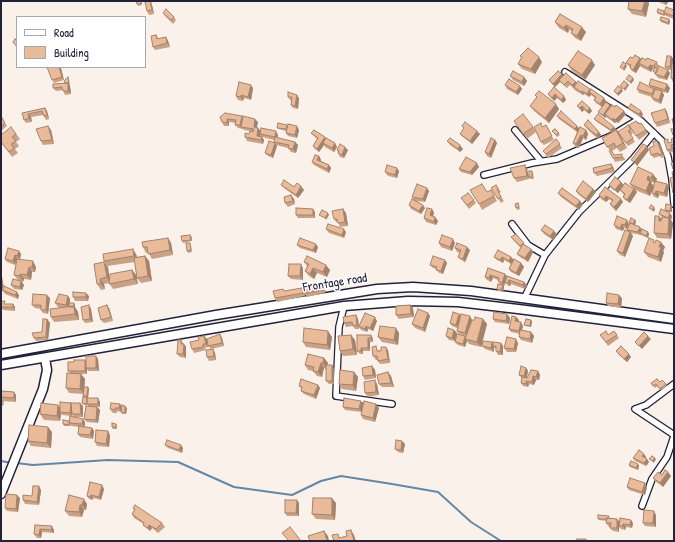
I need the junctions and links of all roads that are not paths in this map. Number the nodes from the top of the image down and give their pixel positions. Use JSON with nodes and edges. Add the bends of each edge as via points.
{"nodes":[{"id":1,"x":565,"y":72,"type":"edge"},
{"id":2,"x":639,"y":119,"type":"junction"},
{"id":3,"x":515,"y":130,"type":"edge"},
{"id":4,"x":654,"y":133,"type":"junction"},
{"id":5,"x":541,"y":161,"type":"junction"},
{"id":6,"x":484,"y":175,"type":"dead end"},
{"id":7,"x":674,"y":204,"type":"edge"},
{"id":8,"x":512,"y":224,"type":"dead end"},
{"id":9,"x":545,"y":255,"type":"junction"},
{"id":10,"x":361,"y":291,"type":"junction"},
{"id":11,"x":524,"y":299,"type":"junction"},
{"id":12,"x":363,"y":304,"type":"junction"},
{"id":13,"x":344,"y":306,"type":"junction"},
{"id":14,"x":674,"y":319,"type":"edge"},
{"id":15,"x":674,"y":329,"type":"edge"},
{"id":16,"x":2,"y":354,"type":"edge"},
{"id":17,"x":46,"y":358,"type":"junction"},
{"id":18,"x":1,"y":365,"type":"edge"},
{"id":19,"x":674,"y":384,"type":"edge"},
{"id":20,"x":392,"y":404,"type":"dead end"},
{"id":21,"x":674,"y":435,"type":"edge"},
{"id":22,"x":1,"y":494,"type":"edge"},
{"id":23,"x":642,"y":506,"type":"dead end"}],
"edges":[{"from":1,"to":2,"type":"street"},
{"from":2,"to":4,"type":"street"},
{"from":2,"to":5,"type":"street","via":[[611,136],[568,155]]},
{"from":3,"to":5,"type":"street"},
{"from":4,"to":7,"type":"street","via":[[662,141],[668,157]]},
{"from":4,"to":9,"type":"street","via":[[633,159],[579,212]]},
{"from":5,"to":6,"type":"street"},
{"from":8,"to":9,"type":"street","via":[[528,245]]},
{"from":9,"to":11,"type":"street"},
{"from":10,"to":11,"type":"main road","name":"Frontage road","via":[[413,287],[470,291]]},
{"from":10,"to":12,"type":"main road"},
{"from":10,"to":16,"type":"main road","name":"Frontage road"},
{"from":11,"to":14,"type":"main road","name":"Frontage road"},
{"from":12,"to":13,"type":"main road"},
{"from":12,"to":15,"type":"main road","via":[[408,301],[458,302]]},
{"from":13,"to":17,"type":"main road"},
{"from":13,"to":20,"type":"street","via":[[339,328],[336,396]]},
{"from":17,"to":18,"type":"main road"},
{"from":17,"to":22,"type":"main road","via":[[47,370],[43,389]]},
{"from":19,"to":21,"type":"street","via":[[646,405],[635,409]]},
{"from":21,"to":23,"type":"street","via":[[667,457],[652,480]]}]}
